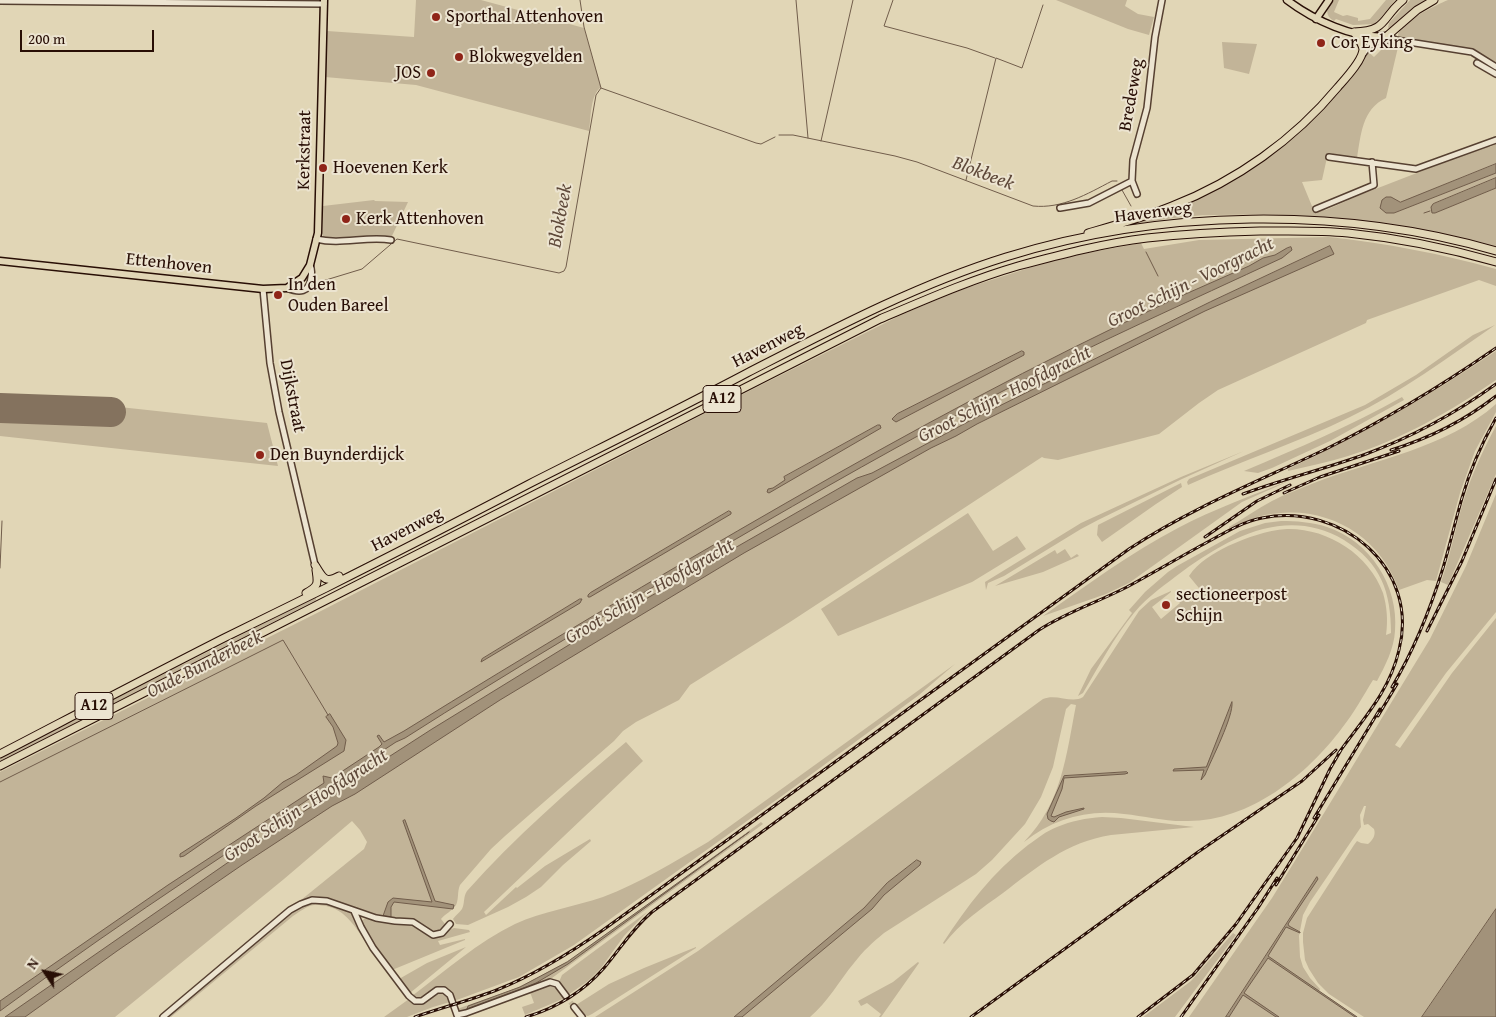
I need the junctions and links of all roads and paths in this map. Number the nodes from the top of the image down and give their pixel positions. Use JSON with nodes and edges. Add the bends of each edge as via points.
{"nodes":[{"id":1,"x":1162,"y":0,"type":"edge"},
{"id":2,"x":1287,"y":0,"type":"edge"},
{"id":3,"x":1329,"y":0,"type":"edge"},
{"id":4,"x":1403,"y":0,"type":"edge"},
{"id":5,"x":1407,"y":0,"type":"edge"},
{"id":6,"x":1434,"y":0,"type":"edge"},
{"id":7,"x":0,"y":1,"type":"edge"},
{"id":8,"x":272,"y":2,"type":"edge"},
{"id":9,"x":324,"y":2,"type":"edge"},
{"id":10,"x":1316,"y":19,"type":"junction"},
{"id":11,"x":1354,"y":32,"type":"junction"},
{"id":12,"x":1387,"y":36,"type":"junction"},
{"id":13,"x":1396,"y":40,"type":"junction"},
{"id":14,"x":1359,"y":59,"type":"junction"},
{"id":15,"x":1477,"y":63,"type":"dead end"},
{"id":16,"x":1496,"y":67,"type":"edge"},
{"id":17,"x":1496,"y":74,"type":"edge"},
{"id":18,"x":1496,"y":140,"type":"edge"},
{"id":19,"x":1329,"y":156,"type":"dead end"},
{"id":20,"x":1372,"y":162,"type":"junction"},
{"id":21,"x":1132,"y":182,"type":"junction"},
{"id":22,"x":1137,"y":194,"type":"dead end"},
{"id":23,"x":1060,"y":208,"type":"dead end"},
{"id":24,"x":1316,"y":209,"type":"dead end"},
{"id":25,"x":316,"y":239,"type":"junction"},
{"id":26,"x":391,"y":240,"type":"dead end"},
{"id":27,"x":1496,"y":251,"type":"edge"},
{"id":28,"x":1009,"y":256,"type":"junction"},
{"id":29,"x":0,"y":262,"type":"edge"},
{"id":30,"x":1496,"y":262,"type":"edge"},
{"id":31,"x":310,"y":265,"type":"junction"},
{"id":32,"x":286,"y":288,"type":"junction"},
{"id":33,"x":264,"y":289,"type":"junction"},
{"id":34,"x":446,"y":527,"type":"junction"},
{"id":35,"x":315,"y":565,"type":"junction"},
{"id":36,"x":224,"y":638,"type":"junction"},
{"id":37,"x":0,"y":754,"type":"edge"},
{"id":38,"x":0,"y":766,"type":"edge"},
{"id":39,"x":354,"y":911,"type":"junction"},
{"id":40,"x":450,"y":924,"type":"dead end"},
{"id":41,"x":566,"y":996,"type":"tunnel mouth"},
{"id":42,"x":574,"y":1007,"type":"tunnel mouth"},
{"id":43,"x":163,"y":1017,"type":"edge"},
{"id":44,"x":582,"y":1017,"type":"edge"}],
"edges":[{"from":1,"to":21,"type":"street","name":"Bredeweg","via":[[1147,108],[1133,160]]},
{"from":2,"to":10,"type":"main road"},
{"from":3,"to":10,"type":"main road"},
{"from":4,"to":11,"type":"highway","via":[[1379,27],[1369,32]]},
{"from":5,"to":12,"type":"highway","via":[[1387,23]]},
{"from":6,"to":12,"type":"highway"},
{"from":7,"to":8,"type":"street"},
{"from":8,"to":9,"type":"street"},
{"from":9,"to":25,"type":"main road","name":"Kerkstraat","via":[[320,225]]},
{"from":10,"to":11,"type":"main road"},
{"from":11,"to":12,"type":"main road"},
{"from":11,"to":14,"type":"highway","via":[[1363,50]]},
{"from":12,"to":13,"type":"street"},
{"from":13,"to":14,"type":"street","via":[[1371,43]]},
{"from":13,"to":16,"type":"street","via":[[1472,52]]},
{"from":14,"to":28,"type":"highway","via":[[1332,94],[1296,131],[1221,183],[1173,206]]},
{"from":15,"to":17,"type":"street"},
{"from":18,"to":20,"type":"street","via":[[1416,169]]},
{"from":19,"to":20,"type":"street"},
{"from":20,"to":24,"type":"street","via":[[1374,185]]},
{"from":21,"to":22,"type":"street","name":"Bredeweg"},
{"from":21,"to":23,"type":"street","via":[[1089,203]]},
{"from":25,"to":26,"type":"street","via":[[337,242],[376,238]]},
{"from":25,"to":31,"type":"main road","name":"Kerkstraat"},
{"from":27,"to":28,"type":"highway","name":"Havenweg","number":"A12","via":[[1469,243],[1349,222],[1287,219],[1217,220],[1144,227]]},
{"from":28,"to":34,"type":"highway","name":"Havenweg","number":"A12","via":[[876,308]]},
{"from":29,"to":33,"type":"main road","name":"Ettenhoven"},
{"from":30,"to":38,"type":"highway","name":"Havenweg","number":"A12","via":[[1406,241],[1346,233],[1218,232],[1146,238],[1086,249],[982,278],[880,319],[823,347]]},
{"from":31,"to":32,"type":"main road","name":"Kerkstraat","via":[[302,278]]},
{"from":31,"to":32,"type":"street","name":"Ettenhoven","via":[[311,286],[304,291]]},
{"from":32,"to":33,"type":"main road","name":"Ettenhoven"},
{"from":33,"to":35,"type":"street","name":"Dijkstraat","via":[[279,412]]},
{"from":34,"to":35,"type":"highway","via":[[407,542],[331,580],[323,578]]},
{"from":34,"to":36,"type":"highway","name":"Havenweg","number":"A12"},
{"from":35,"to":36,"type":"highway","via":[[318,581],[313,589]]},
{"from":36,"to":37,"type":"highway","name":"Havenweg","number":"A12"},
{"from":39,"to":40,"type":"street","via":[[386,920],[413,922],[434,935],[442,933]]},
{"from":39,"to":41,"type":"street","via":[[373,948],[415,1001],[444,990],[450,995],[456,1015],[550,982],[558,984]]},
{"from":39,"to":43,"type":"street","via":[[321,900],[295,907]]},
{"from":42,"to":44,"type":"street"}]}
